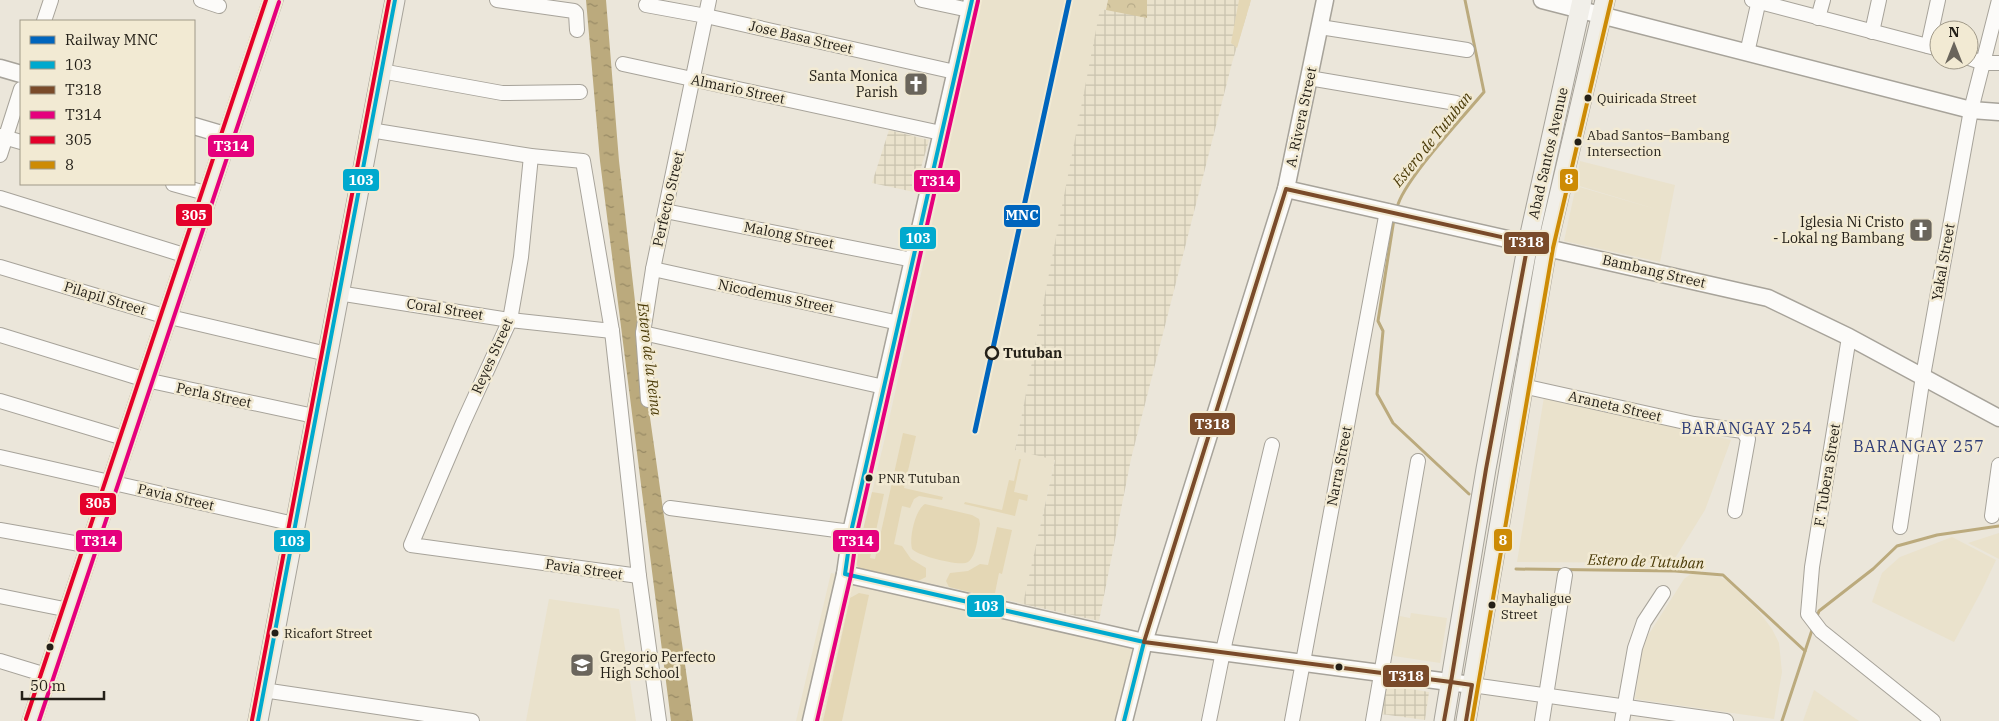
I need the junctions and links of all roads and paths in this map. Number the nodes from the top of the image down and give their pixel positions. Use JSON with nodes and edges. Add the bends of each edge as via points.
{"nodes":[{"id":1,"x":51,"y":0,"type":"edge"},
{"id":2,"x":201,"y":0,"type":"edge"},
{"id":3,"x":272,"y":0,"type":"edge"},
{"id":4,"x":395,"y":0,"type":"edge"},
{"id":5,"x":497,"y":0,"type":"edge"},
{"id":6,"x":709,"y":0,"type":"edge"},
{"id":7,"x":922,"y":0,"type":"edge"},
{"id":8,"x":1325,"y":0,"type":"edge"},
{"id":9,"x":1542,"y":0,"type":"edge"},
{"id":10,"x":1823,"y":0,"type":"edge"},
{"id":11,"x":1879,"y":0,"type":"edge"},
{"id":12,"x":1938,"y":0,"type":"edge"},
{"id":13,"x":1999,"y":0,"type":"edge"},
{"id":14,"x":1757,"y":1,"type":"edge"},
{"id":15,"x":646,"y":5,"type":"dead end"},
{"id":16,"x":971,"y":5,"type":"edge"},
{"id":17,"x":1581,"y":5,"type":"edge"},
{"id":18,"x":220,"y":6,"type":"dead end"},
{"id":19,"x":1603,"y":8,"type":"edge"},
{"id":20,"x":706,"y":16,"type":"junction"},
{"id":21,"x":1818,"y":18,"type":"junction"},
{"id":22,"x":44,"y":20,"type":"edge"},
{"id":23,"x":1936,"y":20,"type":"edge"},
{"id":24,"x":1320,"y":27,"type":"junction"},
{"id":25,"x":577,"y":30,"type":"dead end"},
{"id":26,"x":1872,"y":32,"type":"junction"},
{"id":27,"x":1929,"y":46,"type":"edge"},
{"id":28,"x":1467,"y":50,"type":"dead end"},
{"id":29,"x":1747,"y":53,"type":"junction"},
{"id":30,"x":1979,"y":61,"type":"edge"},
{"id":31,"x":1983,"y":62,"type":"junction"},
{"id":32,"x":1999,"y":63,"type":"edge"},
{"id":33,"x":623,"y":64,"type":"dead end"},
{"id":34,"x":0,"y":68,"type":"edge"},
{"id":35,"x":387,"y":72,"type":"junction"},
{"id":36,"x":955,"y":72,"type":"junction"},
{"id":37,"x":20,"y":74,"type":"edge"},
{"id":38,"x":1309,"y":78,"type":"junction"},
{"id":39,"x":693,"y":79,"type":"junction"},
{"id":40,"x":20,"y":92,"type":"edge"},
{"id":41,"x":580,"y":92,"type":"dead end"},
{"id":42,"x":1456,"y":103,"type":"dead end"},
{"id":43,"x":1970,"y":110,"type":"junction"},
{"id":44,"x":1999,"y":112,"type":"edge"},
{"id":45,"x":195,"y":126,"type":"edge"},
{"id":46,"x":370,"y":130,"type":"junction"},
{"id":47,"x":941,"y":134,"type":"junction"},
{"id":48,"x":228,"y":136,"type":"junction"},
{"id":49,"x":3,"y":137,"type":"edge"},
{"id":50,"x":20,"y":142,"type":"edge"},
{"id":51,"x":0,"y":155,"type":"edge"},
{"id":52,"x":532,"y":156,"type":"junction"},
{"id":53,"x":177,"y":185,"type":"edge"},
{"id":54,"x":1286,"y":189,"type":"junction"},
{"id":55,"x":209,"y":194,"type":"junction"},
{"id":56,"x":0,"y":198,"type":"edge"},
{"id":57,"x":664,"y":211,"type":"junction"},
{"id":58,"x":1394,"y":212,"type":"junction"},
{"id":59,"x":1528,"y":243,"type":"junction"},
{"id":60,"x":1547,"y":247,"type":"junction"},
{"id":61,"x":187,"y":256,"type":"junction"},
{"id":62,"x":913,"y":260,"type":"junction"},
{"id":63,"x":0,"y":267,"type":"edge"},
{"id":64,"x":652,"y":269,"type":"junction"},
{"id":65,"x":338,"y":293,"type":"junction"},
{"id":66,"x":167,"y":316,"type":"junction"},
{"id":67,"x":510,"y":320,"type":"junction"},
{"id":68,"x":899,"y":323,"type":"junction"},
{"id":69,"x":612,"y":331,"type":"junction"},
{"id":70,"x":643,"y":333,"type":"junction"},
{"id":71,"x":0,"y":335,"type":"edge"},
{"id":72,"x":1849,"y":336,"type":"junction"},
{"id":73,"x":327,"y":354,"type":"junction"},
{"id":74,"x":1923,"y":376,"type":"junction"},
{"id":75,"x":146,"y":380,"type":"junction"},
{"id":76,"x":1523,"y":386,"type":"junction"},
{"id":77,"x":884,"y":387,"type":"junction"},
{"id":78,"x":648,"y":400,"type":"dead end"},
{"id":79,"x":0,"y":401,"type":"edge"},
{"id":80,"x":314,"y":416,"type":"junction"},
{"id":81,"x":1999,"y":418,"type":"edge"},
{"id":82,"x":127,"y":439,"type":"junction"},
{"id":83,"x":1272,"y":446,"type":"dead end"},
{"id":84,"x":0,"y":456,"type":"edge"},
{"id":85,"x":1418,"y":461,"type":"dead end"},
{"id":86,"x":1999,"y":465,"type":"edge"},
{"id":87,"x":112,"y":483,"type":"junction"},
{"id":88,"x":670,"y":508,"type":"dead end"},
{"id":89,"x":1735,"y":511,"type":"dead end"},
{"id":90,"x":1992,"y":516,"type":"dead end"},
{"id":91,"x":294,"y":524,"type":"junction"},
{"id":92,"x":1900,"y":527,"type":"dead end"},
{"id":93,"x":0,"y":530,"type":"edge"},
{"id":94,"x":851,"y":532,"type":"junction"},
{"id":95,"x":411,"y":545,"type":"joint"},
{"id":96,"x":90,"y":546,"type":"junction"},
{"id":97,"x":845,"y":574,"type":"junction"},
{"id":98,"x":1565,"y":575,"type":"dead end"},
{"id":99,"x":639,"y":576,"type":"junction"},
{"id":100,"x":1663,"y":593,"type":"dead end"},
{"id":101,"x":0,"y":596,"type":"edge"},
{"id":102,"x":69,"y":610,"type":"junction"},
{"id":103,"x":1144,"y":642,"type":"junction"},
{"id":104,"x":1222,"y":652,"type":"junction"},
{"id":105,"x":0,"y":661,"type":"edge"},
{"id":106,"x":1302,"y":662,"type":"junction"},
{"id":107,"x":1383,"y":673,"type":"junction"},
{"id":108,"x":46,"y":675,"type":"junction"},
{"id":109,"x":1451,"y":682,"type":"junction"},
{"id":110,"x":1472,"y":684,"type":"junction"},
{"id":111,"x":263,"y":690,"type":"junction"},
{"id":112,"x":1546,"y":697,"type":"junction"},
{"id":113,"x":1625,"y":706,"type":"junction"},
{"id":114,"x":1710,"y":720,"type":"edge"},
{"id":115,"x":32,"y":721,"type":"edge"},
{"id":116,"x":258,"y":721,"type":"edge"},
{"id":117,"x":472,"y":721,"type":"edge"},
{"id":118,"x":659,"y":721,"type":"edge"},
{"id":119,"x":811,"y":721,"type":"edge"},
{"id":120,"x":1124,"y":721,"type":"edge"},
{"id":121,"x":1209,"y":721,"type":"edge"},
{"id":122,"x":1292,"y":721,"type":"edge"},
{"id":123,"x":1374,"y":721,"type":"edge"},
{"id":124,"x":1444,"y":721,"type":"edge"},
{"id":125,"x":1466,"y":721,"type":"edge"},
{"id":126,"x":1542,"y":721,"type":"edge"},
{"id":127,"x":1622,"y":721,"type":"edge"},
{"id":128,"x":1726,"y":721,"type":"edge"},
{"id":129,"x":1933,"y":721,"type":"edge"}],
"edges":[{"from":1,"to":22,"type":"street"},
{"from":2,"to":18,"type":"street"},
{"from":3,"to":48,"type":"main road"},
{"from":4,"to":35,"type":"main road"},
{"from":5,"to":25,"type":"street","via":[[574,11]]},
{"from":6,"to":20,"type":"street","name":"Perfecto Street"},
{"from":7,"to":16,"type":"street"},
{"from":8,"to":24,"type":"street","name":"A. Rivera Street"},
{"from":9,"to":17,"type":"street"},
{"from":10,"to":21,"type":"street"},
{"from":11,"to":26,"type":"street"},
{"from":12,"to":23,"type":"street"},
{"from":13,"to":31,"type":"street","name":"Yakal Street"},
{"from":14,"to":21,"type":"street"},
{"from":14,"to":29,"type":"street"},
{"from":15,"to":20,"type":"street","name":"Jose Basa Street"},
{"from":16,"to":36,"type":"street"},
{"from":17,"to":19,"type":"street"},
{"from":17,"to":59,"type":"main road","name":"Abad Santos Avenue"},
{"from":19,"to":29,"type":"street"},
{"from":19,"to":60,"type":"main road","name":"Abad Santos Avenue"},
{"from":20,"to":36,"type":"street","name":"Jose Basa Street"},
{"from":20,"to":39,"type":"street","name":"Perfecto Street"},
{"from":21,"to":26,"type":"street"},
{"from":24,"to":28,"type":"street"},
{"from":24,"to":38,"type":"street","name":"A. Rivera Street"},
{"from":26,"to":27,"type":"street"},
{"from":29,"to":43,"type":"street"},
{"from":30,"to":31,"type":"street"},
{"from":31,"to":32,"type":"street"},
{"from":31,"to":43,"type":"street","name":"Yakal Street"},
{"from":33,"to":39,"type":"street","name":"Almario Street"},
{"from":34,"to":37,"type":"street"},
{"from":35,"to":41,"type":"street","via":[[502,93]]},
{"from":35,"to":46,"type":"main road"},
{"from":36,"to":47,"type":"street"},
{"from":38,"to":42,"type":"street"},
{"from":38,"to":54,"type":"street","name":"A. Rivera Street"},
{"from":39,"to":47,"type":"street","name":"Almario Street"},
{"from":39,"to":57,"type":"street","name":"Perfecto Street"},
{"from":40,"to":49,"type":"street"},
{"from":43,"to":44,"type":"street"},
{"from":43,"to":74,"type":"street","name":"Yakal Street"},
{"from":45,"to":48,"type":"street"},
{"from":46,"to":52,"type":"street"},
{"from":46,"to":65,"type":"main road"},
{"from":47,"to":62,"type":"street"},
{"from":48,"to":55,"type":"main road"},
{"from":49,"to":50,"type":"street"},
{"from":49,"to":51,"type":"street"},
{"from":52,"to":67,"type":"street","name":"Reyes Street"},
{"from":52,"to":69,"type":"street","via":[[583,161]]},
{"from":53,"to":55,"type":"street"},
{"from":54,"to":58,"type":"street","name":"Bambang Street"},
{"from":54,"to":103,"type":"street","name":"A. Rivera Street"},
{"from":55,"to":61,"type":"main road"},
{"from":56,"to":61,"type":"street"},
{"from":57,"to":62,"type":"street","name":"Malong Street"},
{"from":57,"to":64,"type":"street","name":"Perfecto Street"},
{"from":58,"to":59,"type":"street","name":"Bambang Street"},
{"from":58,"to":106,"type":"street","name":"Narra Street"},
{"from":59,"to":60,"type":"street","name":"Bambang Street"},
{"from":59,"to":109,"type":"main road","name":"Abad Santos Avenue"},
{"from":60,"to":72,"type":"street","name":"Bambang Street","via":[[1768,298]]},
{"from":60,"to":76,"type":"main road","name":"Abad Santos Avenue"},
{"from":61,"to":66,"type":"main road"},
{"from":62,"to":68,"type":"street"},
{"from":63,"to":66,"type":"street","name":"Pilapil Street"},
{"from":64,"to":68,"type":"street","name":"Nicodemus Street"},
{"from":64,"to":70,"type":"street","name":"Perfecto Street"},
{"from":65,"to":67,"type":"street","name":"Coral Street"},
{"from":65,"to":73,"type":"main road"},
{"from":66,"to":73,"type":"street","name":"Pilapil Street"},
{"from":66,"to":75,"type":"main road"},
{"from":67,"to":69,"type":"street","name":"Coral Street"},
{"from":67,"to":95,"type":"street","name":"Reyes Street"},
{"from":68,"to":77,"type":"street"},
{"from":69,"to":99,"type":"street"},
{"from":70,"to":77,"type":"street"},
{"from":70,"to":78,"type":"street","name":"Perfecto Street"},
{"from":71,"to":75,"type":"street","name":"Perla Street"},
{"from":72,"to":74,"type":"street","name":"Bambang Street"},
{"from":72,"to":129,"type":"street","name":"F. Tubera Street","via":[[1812,567],[1808,614],[1821,631]]},
{"from":73,"to":80,"type":"main road"},
{"from":74,"to":81,"type":"street","name":"Bambang Street"},
{"from":74,"to":92,"type":"street","name":"Yakal Street"},
{"from":75,"to":80,"type":"street","name":"Perla Street"},
{"from":75,"to":82,"type":"main road"},
{"from":76,"to":89,"type":"street","name":"Araneta Street","via":[[1743,432],[1748,439]]},
{"from":76,"to":110,"type":"main road","name":"Abad Santos Avenue"},
{"from":77,"to":94,"type":"street"},
{"from":79,"to":82,"type":"street"},
{"from":80,"to":91,"type":"main road"},
{"from":82,"to":87,"type":"main road"},
{"from":83,"to":104,"type":"street"},
{"from":84,"to":87,"type":"street","name":"Pavia Street"},
{"from":85,"to":107,"type":"street"},
{"from":86,"to":90,"type":"street"},
{"from":87,"to":91,"type":"street","name":"Pavia Street"},
{"from":87,"to":96,"type":"main road"},
{"from":88,"to":94,"type":"street"},
{"from":91,"to":111,"type":"main road"},
{"from":93,"to":96,"type":"street"},
{"from":94,"to":97,"type":"street"},
{"from":95,"to":99,"type":"street","name":"Pavia Street"},
{"from":96,"to":102,"type":"main road"},
{"from":97,"to":103,"type":"street"},
{"from":97,"to":119,"type":"street"},
{"from":98,"to":112,"type":"street"},
{"from":99,"to":118,"type":"street"},
{"from":100,"to":113,"type":"street","via":[[1644,622],[1635,648]]},
{"from":101,"to":102,"type":"street"},
{"from":102,"to":108,"type":"main road"},
{"from":103,"to":104,"type":"street"},
{"from":103,"to":120,"type":"street","name":"A. Rivera Street"},
{"from":104,"to":106,"type":"street"},
{"from":104,"to":121,"type":"street"},
{"from":105,"to":108,"type":"street"},
{"from":106,"to":107,"type":"street"},
{"from":106,"to":122,"type":"street","name":"Narra Street"},
{"from":107,"to":109,"type":"street"},
{"from":107,"to":123,"type":"street"},
{"from":108,"to":115,"type":"main road"},
{"from":109,"to":110,"type":"street"},
{"from":109,"to":124,"type":"main road","name":"Abad Santos Avenue"},
{"from":110,"to":112,"type":"street"},
{"from":110,"to":125,"type":"main road","name":"Abad Santos Avenue"},
{"from":111,"to":116,"type":"main road"},
{"from":111,"to":117,"type":"street"},
{"from":112,"to":113,"type":"street"},
{"from":112,"to":126,"type":"street"},
{"from":113,"to":114,"type":"street"},
{"from":113,"to":127,"type":"street"},
{"from":114,"to":128,"type":"street"}]}
